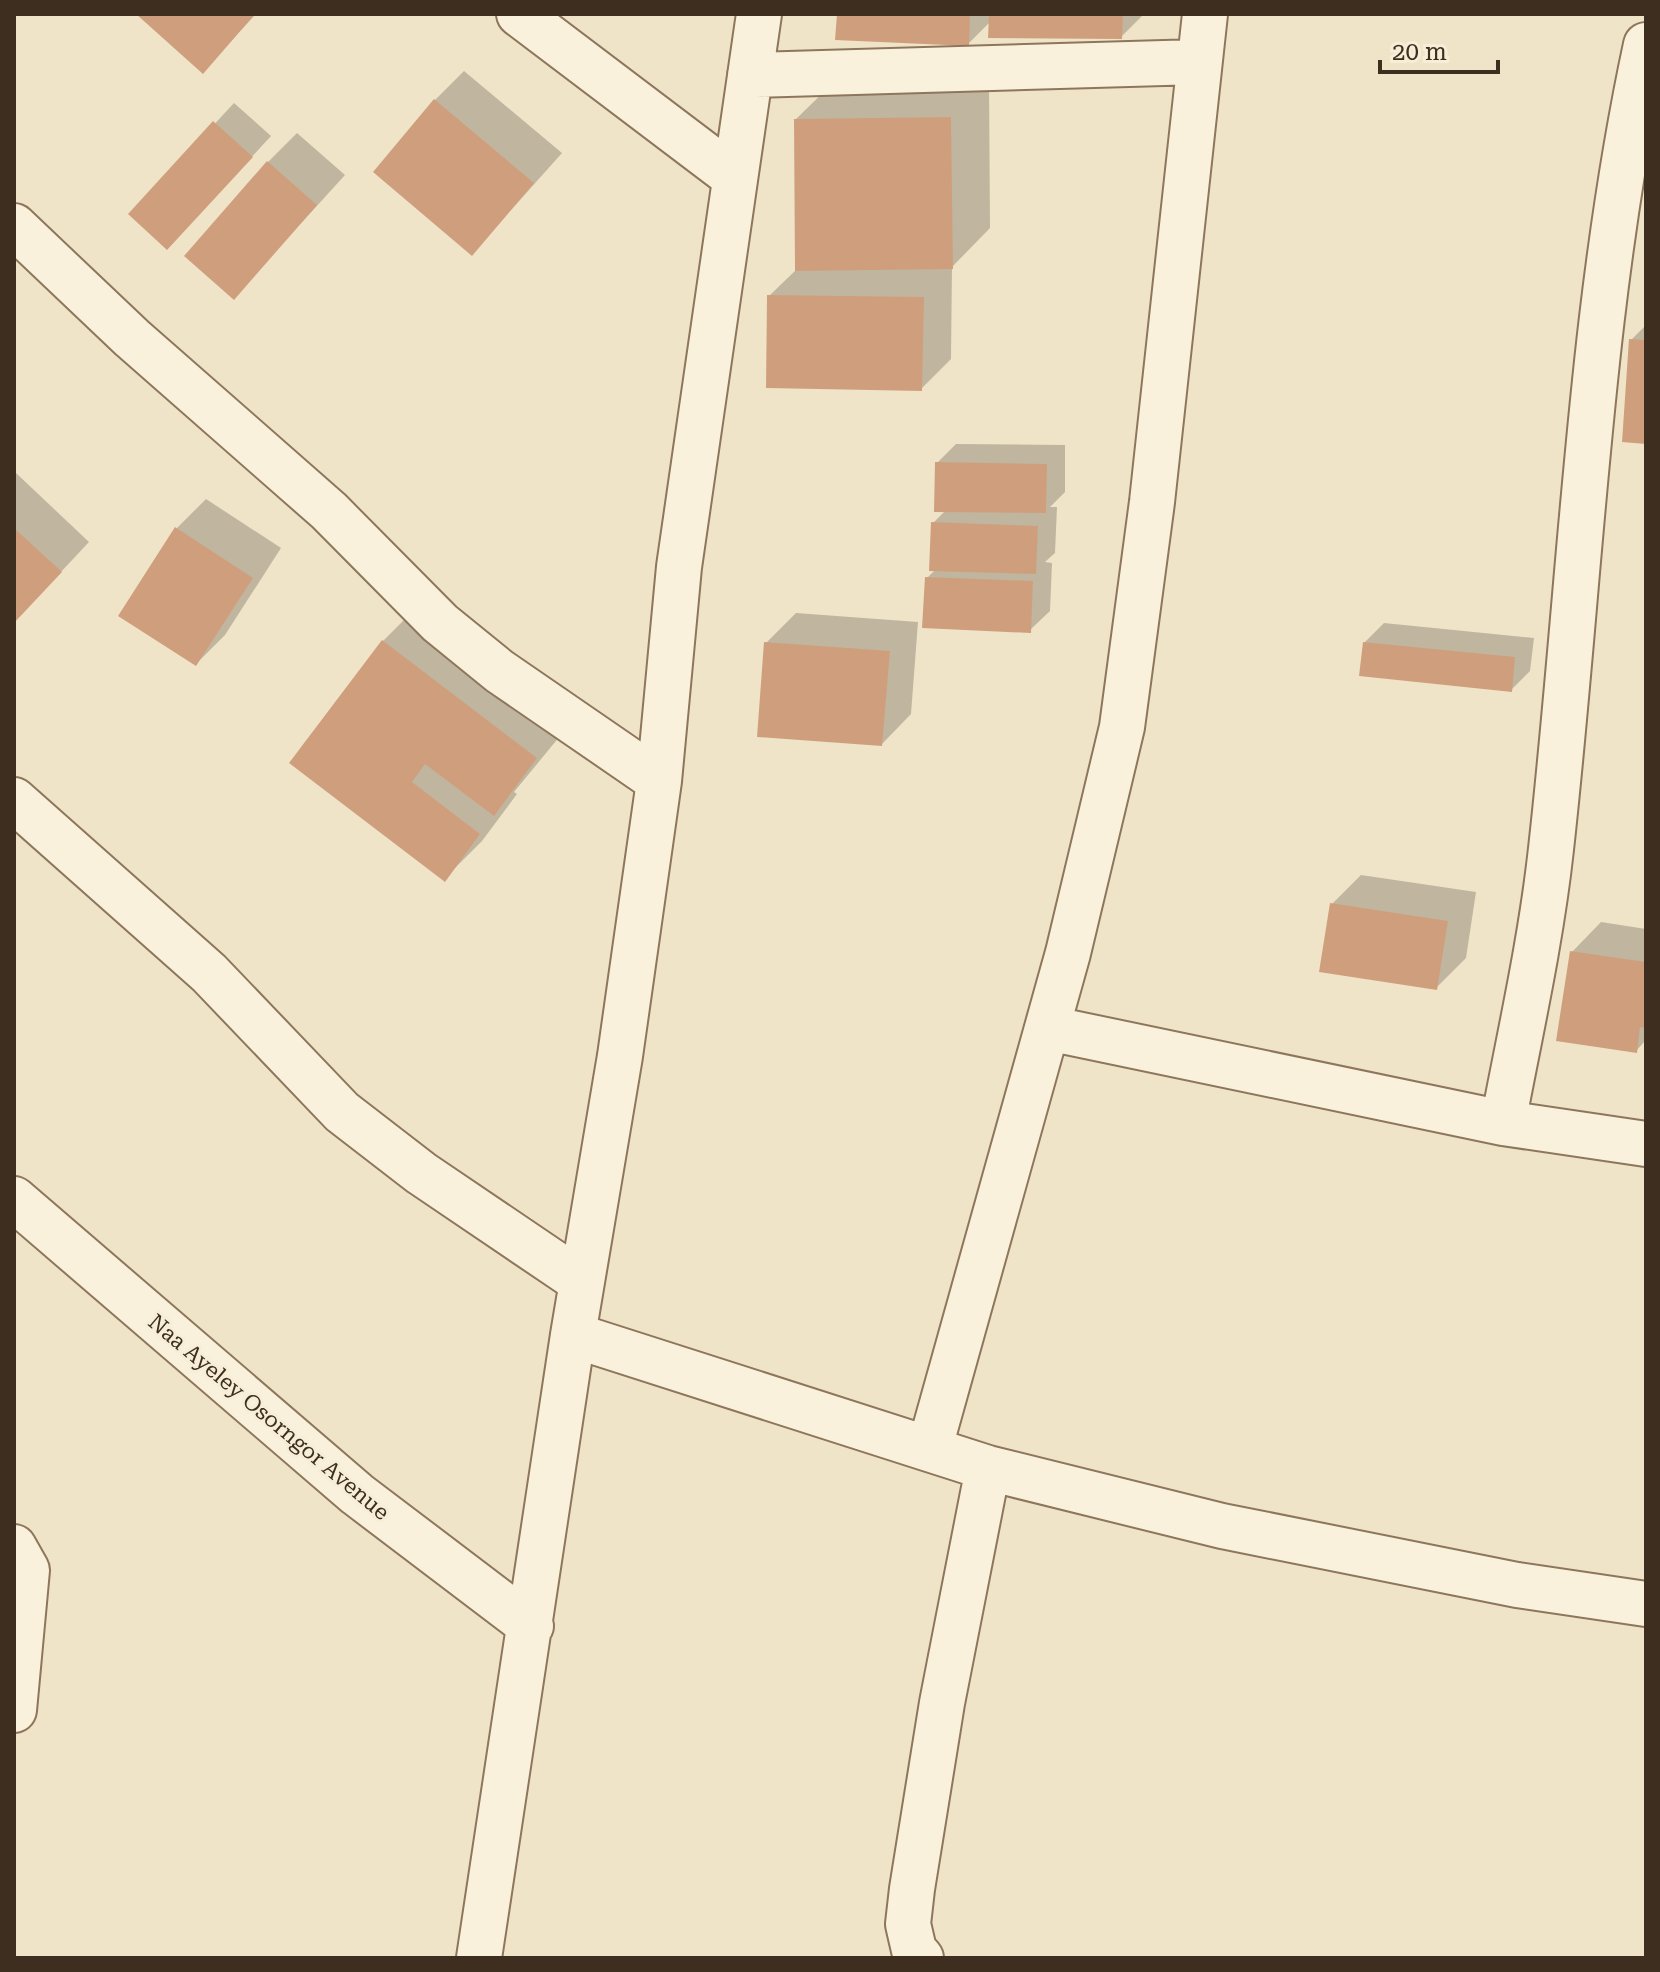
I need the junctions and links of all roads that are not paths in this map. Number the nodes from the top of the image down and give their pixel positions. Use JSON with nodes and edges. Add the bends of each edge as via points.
{"nodes":[{"id":1,"x":519,"y":14,"type":"edge"},
{"id":2,"x":759,"y":14,"type":"edge"},
{"id":3,"x":1205,"y":14,"type":"edge"},
{"id":4,"x":1646,"y":45,"type":"edge"},
{"id":5,"x":1199,"y":62,"type":"junction"},
{"id":6,"x":750,"y":75,"type":"junction"},
{"id":7,"x":733,"y":176,"type":"junction"},
{"id":8,"x":14,"y":226,"type":"edge"},
{"id":9,"x":659,"y":781,"type":"junction"},
{"id":10,"x":14,"y":800,"type":"edge"},
{"id":11,"x":1048,"y":1028,"type":"junction"},
{"id":12,"x":1503,"y":1123,"type":"junction"},
{"id":13,"x":1646,"y":1144,"type":"edge"},
{"id":14,"x":14,"y":1199,"type":"edge"},
{"id":15,"x":582,"y":1282,"type":"junction"},
{"id":16,"x":573,"y":1335,"type":"junction"},
{"id":17,"x":930,"y":1447,"type":"junction"},
{"id":18,"x":988,"y":1468,"type":"junction"},
{"id":19,"x":14,"y":1547,"type":"edge"},
{"id":20,"x":1646,"y":1604,"type":"edge"},
{"id":21,"x":531,"y":1626,"type":"junction"},
{"id":22,"x":14,"y":1710,"type":"edge"},
{"id":23,"x":479,"y":1958,"type":"edge"},
{"id":24,"x":921,"y":1958,"type":"edge"}],
"edges":[{"from":1,"to":7,"type":"street"},
{"from":2,"to":6,"type":"street"},
{"from":3,"to":5,"type":"street"},
{"from":4,"to":12,"type":"street","via":[[1597,347],[1551,851]]},
{"from":5,"to":6,"type":"street"},
{"from":5,"to":11,"type":"street","via":[[1122,727]]},
{"from":6,"to":7,"type":"street"},
{"from":7,"to":9,"type":"street","via":[[679,567]]},
{"from":8,"to":9,"type":"street","via":[[329,511],[440,623],[499,671]]},
{"from":9,"to":15,"type":"street"},
{"from":10,"to":15,"type":"street","via":[[209,973],[342,1112],[421,1173]]},
{"from":11,"to":12,"type":"street"},
{"from":11,"to":17,"type":"street"},
{"from":12,"to":13,"type":"street"},
{"from":14,"to":21,"type":"street","name":"Naa Ayeley Osorngor Avenue","via":[[357,1494]]},
{"from":15,"to":16,"type":"street"},
{"from":16,"to":17,"type":"street"},
{"from":16,"to":21,"type":"street"},
{"from":17,"to":18,"type":"street"},
{"from":18,"to":20,"type":"street","via":[[1222,1526],[1517,1585]]},
{"from":18,"to":24,"type":"street","via":[[912,1889],[908,1924]]},
{"from":19,"to":22,"type":"street","via":[[27,1570]]},
{"from":21,"to":23,"type":"street"}]}
